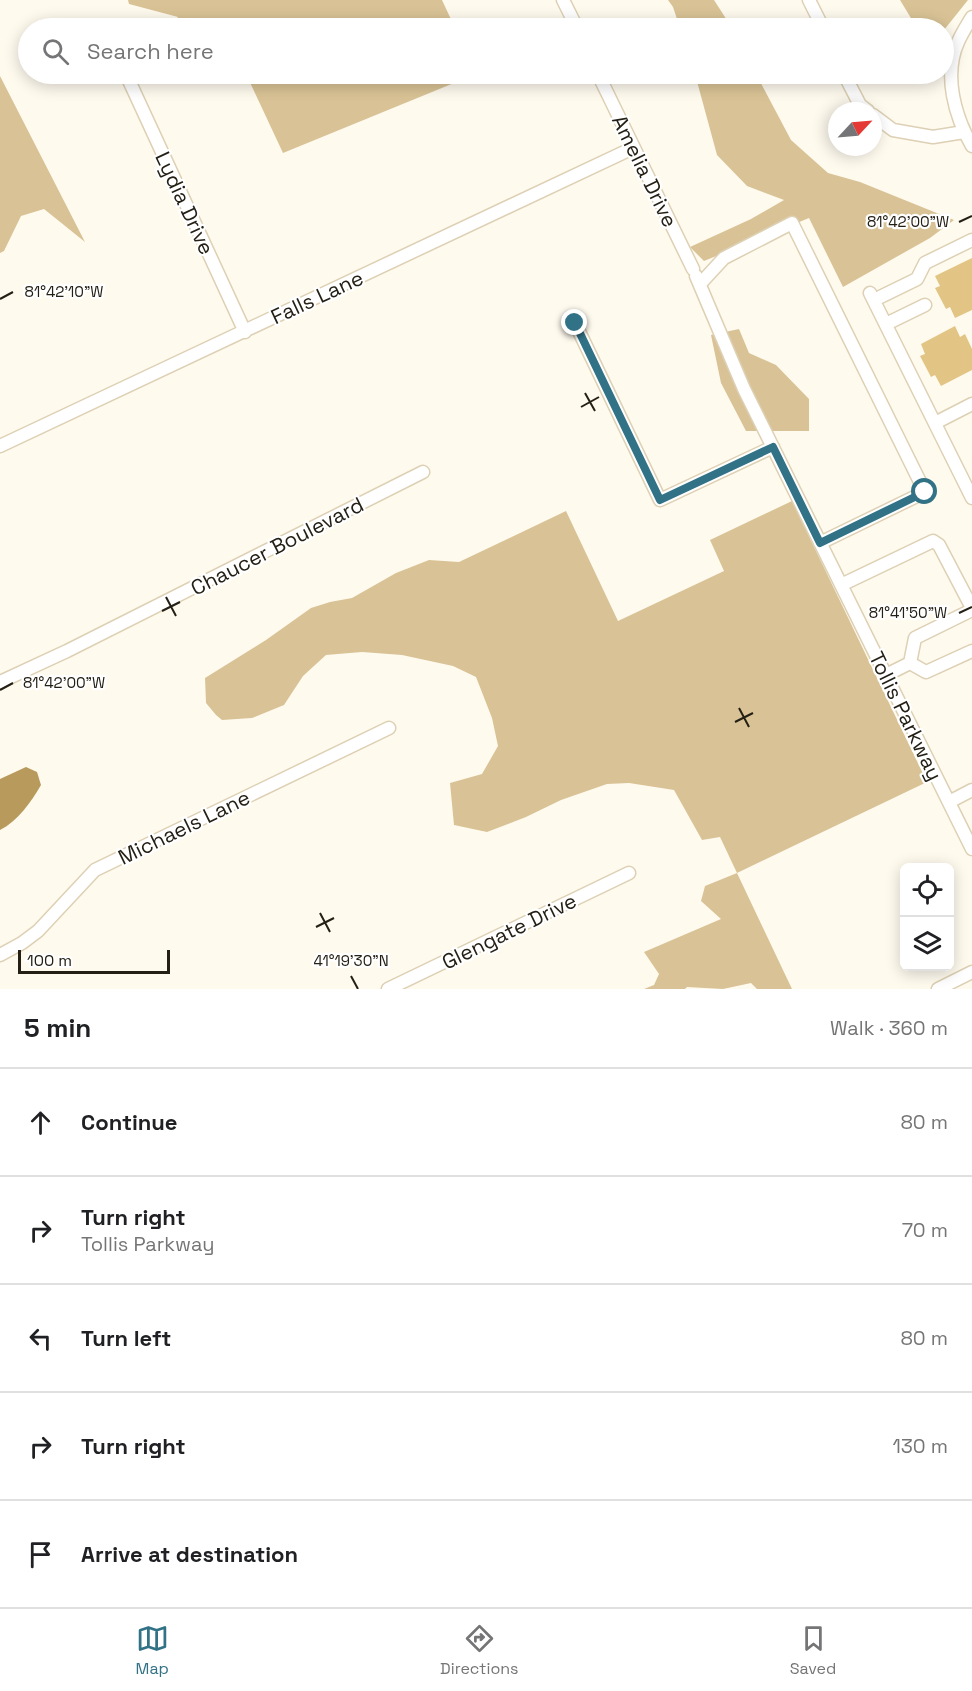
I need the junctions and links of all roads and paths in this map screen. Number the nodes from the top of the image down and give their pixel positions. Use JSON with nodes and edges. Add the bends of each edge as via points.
{"nodes":[{"id":1,"x":563,"y":0,"type":"edge"},
{"id":2,"x":809,"y":0,"type":"edge"},
{"id":3,"x":972,"y":17,"type":"edge"},
{"id":4,"x":572,"y":18,"type":"edge"},
{"id":5,"x":817,"y":18,"type":"edge"},
{"id":6,"x":954,"y":59,"type":"edge"},
{"id":7,"x":131,"y":84,"type":"edge"},
{"id":8,"x":603,"y":84,"type":"edge"},
{"id":9,"x":849,"y":84,"type":"edge"},
{"id":10,"x":952,"y":84,"type":"edge"},
{"id":11,"x":858,"y":102,"type":"edge"},
{"id":12,"x":882,"y":121,"type":"edge"},
{"id":13,"x":964,"y":132,"type":"junction"},
{"id":14,"x":972,"y":146,"type":"edge"},
{"id":15,"x":633,"y":148,"type":"junction"},
{"id":16,"x":972,"y":240,"type":"edge"},
{"id":17,"x":696,"y":276,"type":"junction"},
{"id":18,"x":925,"y":305,"type":"dead end"},
{"id":19,"x":575,"y":323,"type":"dead end"},
{"id":20,"x":886,"y":324,"type":"junction"},
{"id":21,"x":245,"y":332,"type":"junction"},
{"id":22,"x":744,"y":389,"type":"joint"},
{"id":23,"x":972,"y":404,"type":"edge"},
{"id":24,"x":934,"y":423,"type":"junction"},
{"id":25,"x":0,"y":446,"type":"edge"},
{"id":26,"x":773,"y":447,"type":"junction"},
{"id":27,"x":423,"y":472,"type":"dead end"},
{"id":28,"x":972,"y":498,"type":"edge"},
{"id":29,"x":820,"y":543,"type":"junction"},
{"id":30,"x":841,"y":585,"type":"junction"},
{"id":31,"x":972,"y":609,"type":"edge"},
{"id":32,"x":972,"y":651,"type":"edge"},
{"id":33,"x":910,"y":663,"type":"junction"},
{"id":34,"x":886,"y":675,"type":"junction"},
{"id":35,"x":0,"y":682,"type":"edge"},
{"id":36,"x":389,"y":728,"type":"dead end"},
{"id":37,"x":972,"y":790,"type":"edge"},
{"id":38,"x":949,"y":802,"type":"junction"},
{"id":39,"x":972,"y":849,"type":"edge"},
{"id":40,"x":629,"y":873,"type":"dead end"},
{"id":41,"x":0,"y":954,"type":"edge"},
{"id":42,"x":972,"y":972,"type":"edge"},
{"id":43,"x":388,"y":989,"type":"edge"},
{"id":44,"x":938,"y":989,"type":"edge"}],
"edges":[{"from":1,"to":4,"type":"street"},
{"from":2,"to":5,"type":"street"},
{"from":3,"to":6,"type":"street","via":[[957,44]]},
{"from":7,"to":21,"type":"street","name":"Lydia Drive"},
{"from":8,"to":15,"type":"street","name":"Amelia Drive"},
{"from":9,"to":11,"type":"street"},
{"from":10,"to":13,"type":"street"},
{"from":12,"to":13,"type":"street","via":[[893,129],[933,137]]},
{"from":13,"to":14,"type":"street"},
{"from":15,"to":17,"type":"street","name":"Amelia Drive"},
{"from":15,"to":21,"type":"street","name":"Falls Lane"},
{"from":16,"to":20,"type":"street","via":[[925,263],[917,279],[872,296]]},
{"from":17,"to":22,"type":"street","name":"Amelia Drive"},
{"from":17,"to":29,"type":"street","via":[[792,223],[925,492]]},
{"from":18,"to":20,"type":"street"},
{"from":19,"to":26,"type":"street","via":[[660,500]]},
{"from":20,"to":24,"type":"street"},
{"from":21,"to":25,"type":"street","name":"Falls Lane"},
{"from":22,"to":26,"type":"street","name":"Tollis Parkway"},
{"from":23,"to":24,"type":"street"},
{"from":24,"to":28,"type":"street"},
{"from":26,"to":29,"type":"street","name":"Tollis Parkway"},
{"from":27,"to":35,"type":"street","name":"Chaucer Boulevard"},
{"from":29,"to":30,"type":"street","name":"Tollis Parkway"},
{"from":30,"to":31,"type":"street","via":[[933,541],[939,545]]},
{"from":30,"to":34,"type":"street","name":"Tollis Parkway"},
{"from":31,"to":33,"type":"street","via":[[915,638]]},
{"from":32,"to":33,"type":"street","via":[[926,672]]},
{"from":33,"to":34,"type":"street"},
{"from":34,"to":38,"type":"street","name":"Tollis Parkway"},
{"from":36,"to":41,"type":"street","name":"Michaels Lane","via":[[95,870],[38,931]]},
{"from":37,"to":38,"type":"street"},
{"from":38,"to":39,"type":"street","name":"Tollis Parkway"},
{"from":40,"to":43,"type":"street","name":"Glengate Drive"},
{"from":42,"to":44,"type":"street"}]}
